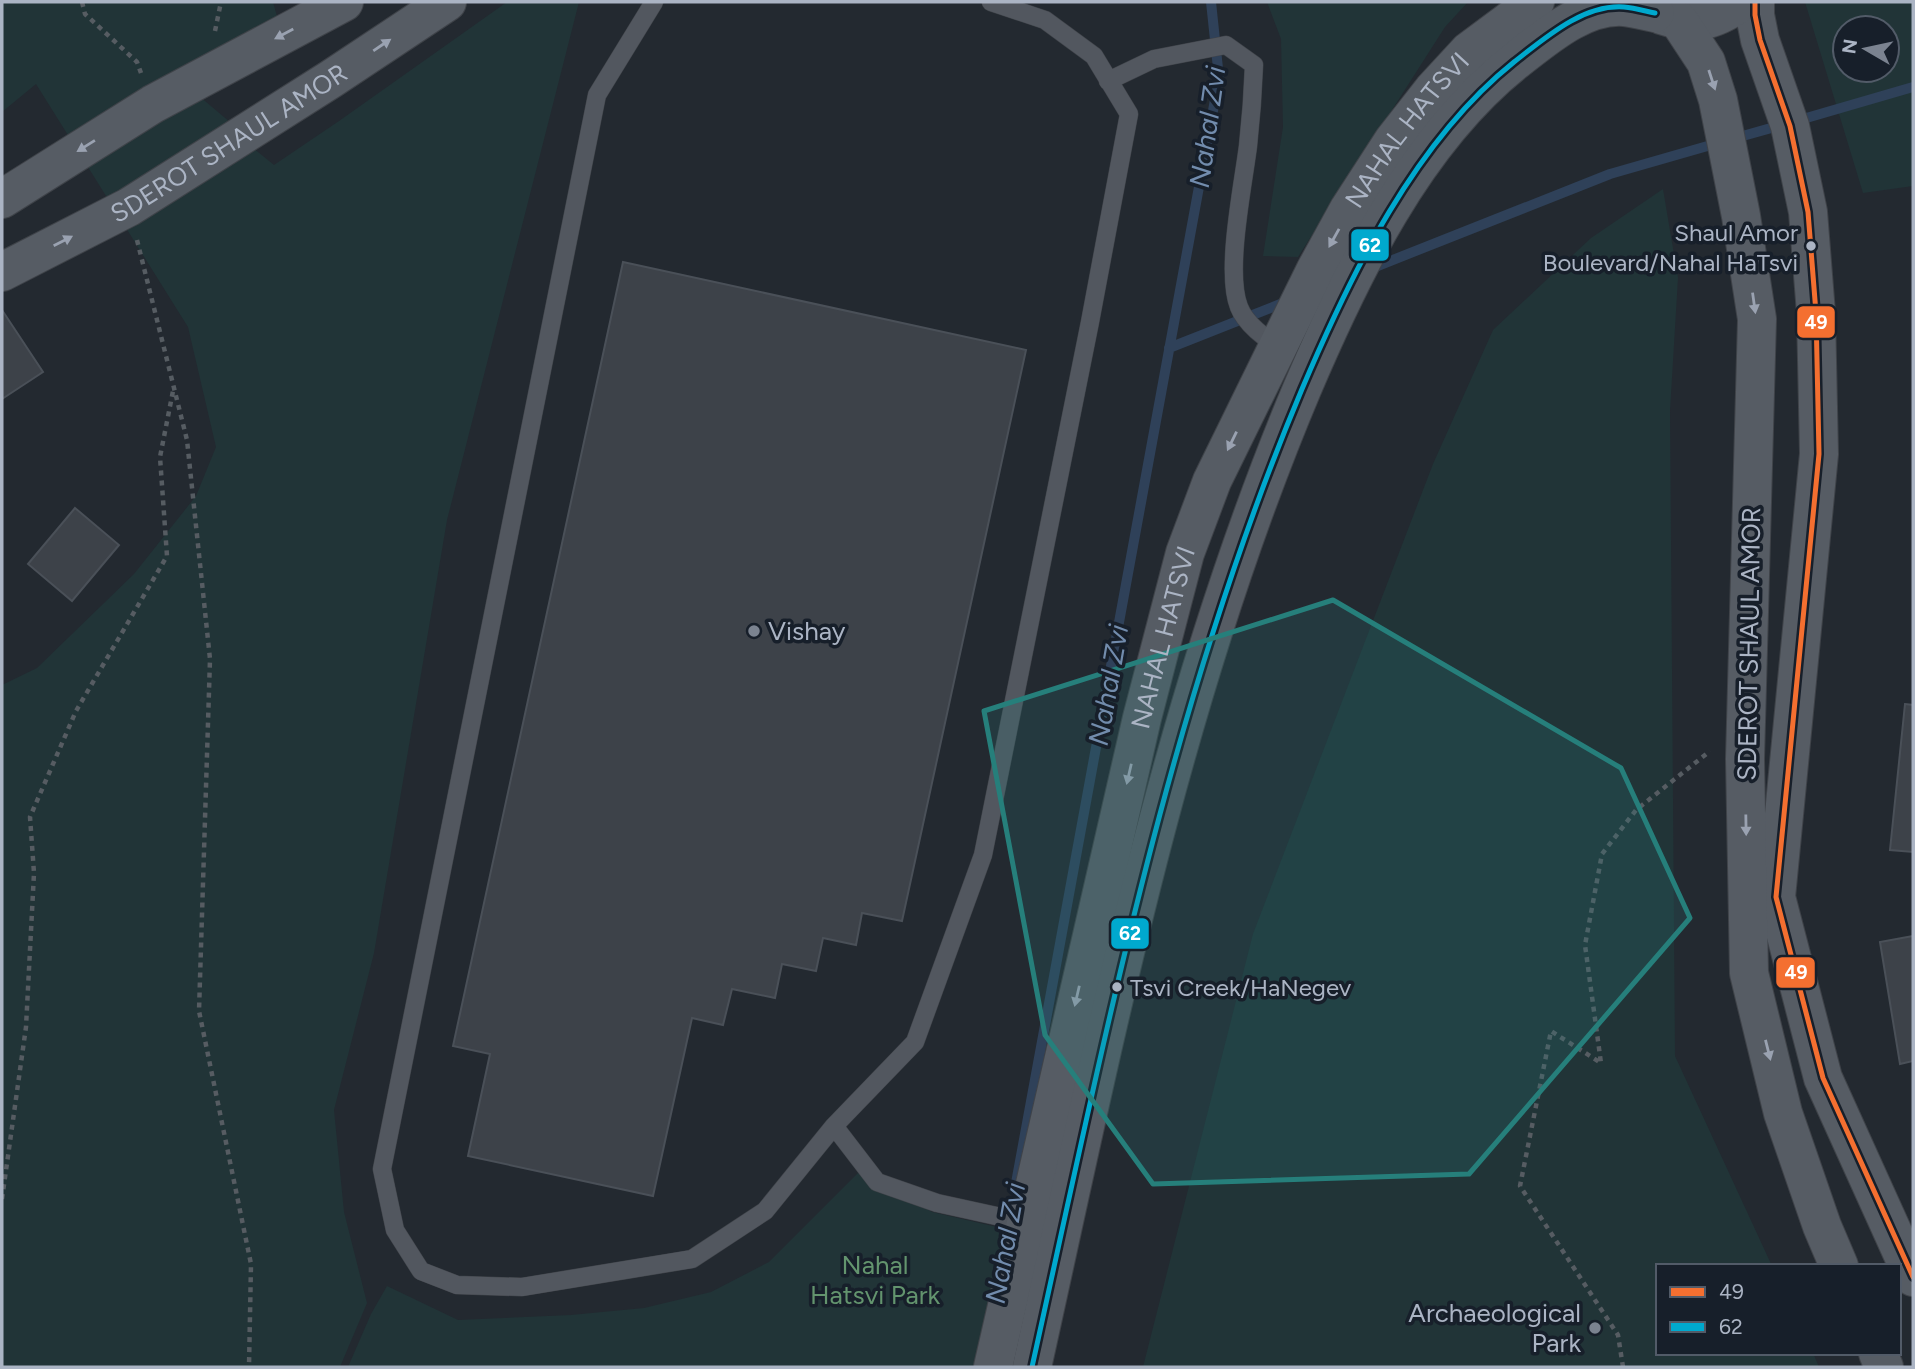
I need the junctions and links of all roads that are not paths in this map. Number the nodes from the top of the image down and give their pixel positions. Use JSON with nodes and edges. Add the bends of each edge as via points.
{"nodes":[{"id":1,"x":344,"y":2,"type":"edge"},
{"id":2,"x":447,"y":2,"type":"edge"},
{"id":3,"x":654,"y":2,"type":"edge"},
{"id":4,"x":991,"y":2,"type":"edge"},
{"id":5,"x":1535,"y":2,"type":"edge"},
{"id":6,"x":1741,"y":2,"type":"edge"},
{"id":7,"x":1755,"y":2,"type":"edge"},
{"id":8,"x":1659,"y":12,"type":"edge"},
{"id":9,"x":1108,"y":80,"type":"junction"},
{"id":10,"x":2,"y":199,"type":"edge"},
{"id":11,"x":2,"y":272,"type":"edge"},
{"id":12,"x":1278,"y":346,"type":"junction"},
{"id":13,"x":1315,"y":360,"type":"junction"},
{"id":14,"x":834,"y":1126,"type":"junction"},
{"id":15,"x":1044,"y":1228,"type":"junction"},
{"id":16,"x":1838,"y":1264,"type":"edge"},
{"id":17,"x":1913,"y":1277,"type":"edge"},
{"id":18,"x":993,"y":1367,"type":"edge"},
{"id":19,"x":1032,"y":1367,"type":"edge"}],
"edges":[{"from":1,"to":10,"type":"street","one_way":true,"via":[[153,104]]},
{"from":11,"to":2,"type":"street","name":"SDEROT SHAUL AMOR","one_way":true,"via":[[129,207]]},
{"from":3,"to":14,"type":"lane","via":[[597,95],[382,1169],[395,1230],[421,1270],[457,1285],[522,1287],[692,1259],[765,1211]]},
{"from":4,"to":9,"type":"lane","via":[[1045,20],[1094,56]]},
{"from":5,"to":12,"type":"street","name":"NAHAL HATSVI","one_way":true,"via":[[1469,51],[1393,141],[1349,209]]},
{"from":6,"to":8,"type":"street","name":"NAHAL HATSVI","via":[[1723,15],[1703,21]]},
{"from":7,"to":17,"type":"street","name":"SDEROT SHAUL AMOR","via":[[1760,40],[1790,126],[1808,212],[1816,313],[1819,454],[1776,897],[1823,1078]]},
{"from":8,"to":13,"type":"street","name":"NAHAL HATSVI","via":[[1598,9],[1569,23],[1494,78],[1423,162],[1380,228]]},
{"from":8,"to":16,"type":"street","name":"SDEROT SHAUL AMOR","one_way":true,"via":[[1706,62],[1741,216],[1757,320],[1746,722],[1749,973],[1783,1112]]},
{"from":9,"to":12,"type":"lane","via":[[1154,59],[1226,45],[1254,65],[1234,285],[1248,322]]},
{"from":9,"to":14,"type":"lane","via":[[1129,114],[983,855],[915,1042]]},
{"from":12,"to":13,"type":"lane"},
{"from":12,"to":15,"type":"street","name":"NAHAL HATSVI","one_way":true,"via":[[1212,481],[1185,552],[1133,758]]},
{"from":13,"to":15,"type":"street","name":"NAHAL HATSVI","via":[[1270,468],[1205,654],[1115,994]]},
{"from":14,"to":15,"type":"lane","via":[[877,1182],[937,1203]]},
{"from":15,"to":18,"type":"street","name":"NAHAL HATSVI"},
{"from":15,"to":19,"type":"street","name":"NAHAL HATSVI"}]}
